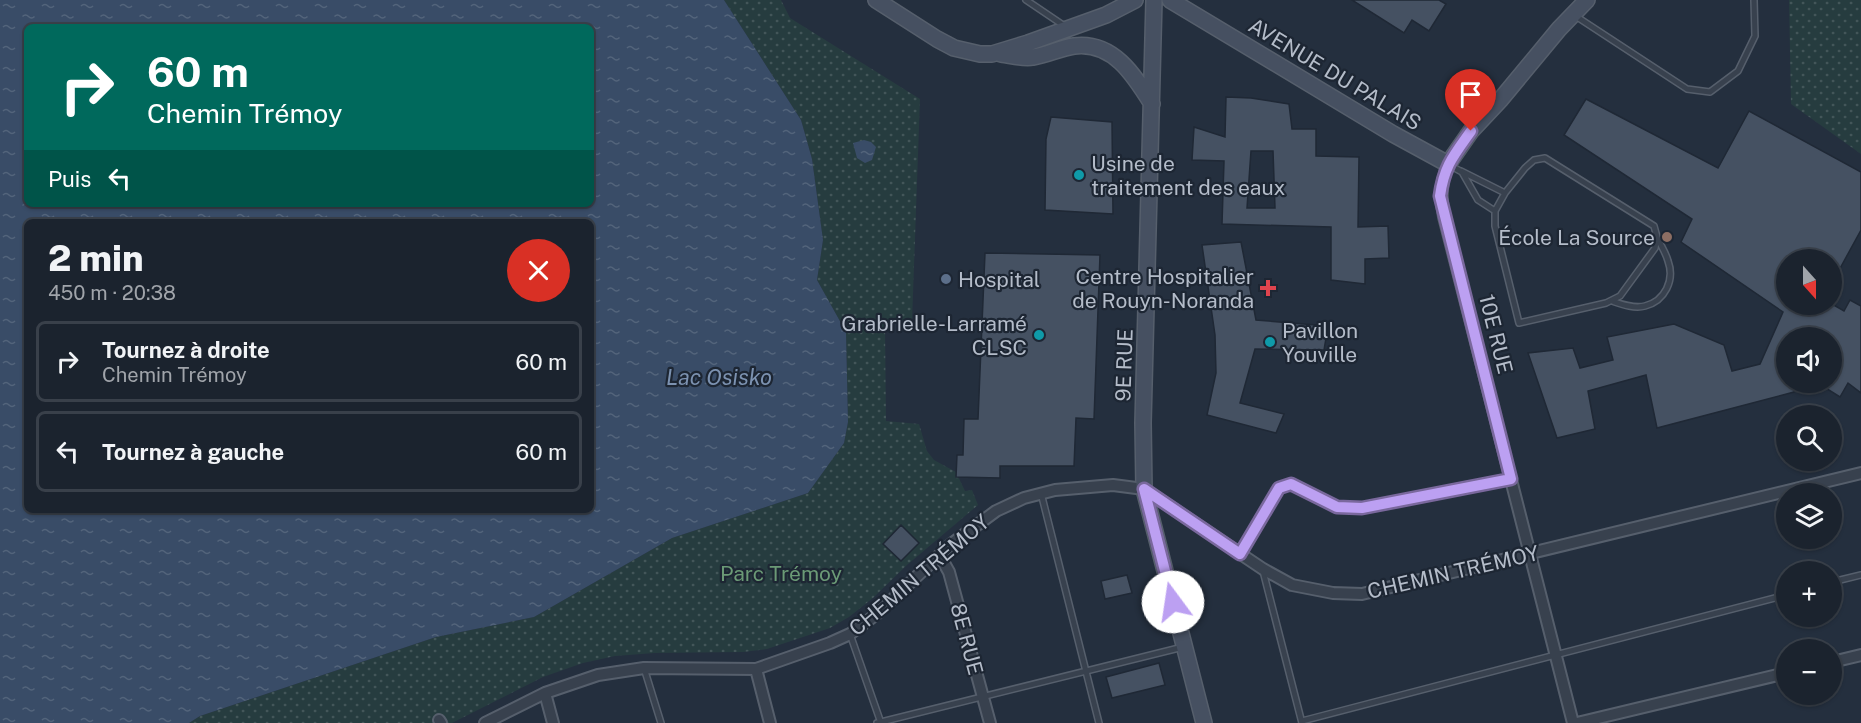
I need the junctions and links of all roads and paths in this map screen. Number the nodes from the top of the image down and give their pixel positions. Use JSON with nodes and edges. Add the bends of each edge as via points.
{"nodes":[{"id":1,"x":876,"y":0,"type":"edge"},
{"id":2,"x":1026,"y":0,"type":"edge"},
{"id":3,"x":1135,"y":0,"type":"edge"},
{"id":4,"x":1154,"y":0,"type":"edge"},
{"id":5,"x":1170,"y":0,"type":"edge"},
{"id":6,"x":1587,"y":0,"type":"edge"},
{"id":7,"x":1754,"y":0,"type":"edge"},
{"id":8,"x":1573,"y":14,"type":"junction"},
{"id":9,"x":1068,"y":28,"type":"junction"},
{"id":10,"x":992,"y":54,"type":"junction"},
{"id":11,"x":1152,"y":104,"type":"junction"},
{"id":12,"x":1448,"y":164,"type":"junction"},
{"id":13,"x":1505,"y":193,"type":"junction"},
{"id":14,"x":1495,"y":211,"type":"junction"},
{"id":15,"x":1657,"y":237,"type":"junction"},
{"id":16,"x":1611,"y":301,"type":"junction"},
{"id":17,"x":1861,"y":473,"type":"edge"},
{"id":18,"x":1511,"y":479,"type":"junction"},
{"id":19,"x":1144,"y":489,"type":"junction"},
{"id":20,"x":1041,"y":493,"type":"junction"},
{"id":21,"x":1240,"y":554,"type":"junction"},
{"id":22,"x":1530,"y":555,"type":"junction"},
{"id":23,"x":940,"y":556,"type":"junction"},
{"id":24,"x":1263,"y":569,"type":"junction"},
{"id":25,"x":1861,"y":574,"type":"edge"},
{"id":26,"x":1842,"y":579,"type":"edge"},
{"id":27,"x":1776,"y":597,"type":"edge"},
{"id":28,"x":850,"y":634,"type":"junction"},
{"id":29,"x":1184,"y":647,"type":"junction"},
{"id":30,"x":1861,"y":655,"type":"edge"},
{"id":31,"x":1556,"y":656,"type":"junction"},
{"id":32,"x":1842,"y":660,"type":"edge"},
{"id":33,"x":644,"y":668,"type":"junction"},
{"id":34,"x":756,"y":669,"type":"junction"},
{"id":35,"x":1087,"y":671,"type":"junction"},
{"id":36,"x":1776,"y":675,"type":"edge"},
{"id":37,"x":545,"y":693,"type":"junction"},
{"id":38,"x":982,"y":697,"type":"junction"},
{"id":39,"x":1302,"y":722,"type":"edge"},
{"id":40,"x":485,"y":723,"type":"edge"},
{"id":41,"x":553,"y":723,"type":"edge"},
{"id":42,"x":661,"y":723,"type":"edge"},
{"id":43,"x":770,"y":723,"type":"edge"},
{"id":44,"x":879,"y":723,"type":"edge"},
{"id":45,"x":990,"y":723,"type":"edge"},
{"id":46,"x":1099,"y":723,"type":"edge"},
{"id":47,"x":1204,"y":723,"type":"edge"},
{"id":48,"x":1575,"y":723,"type":"edge"}],
"edges":[{"from":1,"to":10,"type":"street","via":[[954,48]]},
{"from":2,"to":9,"type":"lane"},
{"from":3,"to":9,"type":"street"},
{"from":4,"to":11,"type":"street","name":"9E RUE"},
{"from":5,"to":12,"type":"street","name":"AVENUE DU PALAIS"},
{"from":6,"to":8,"type":"street","name":"10E RUE"},
{"from":7,"to":8,"type":"lane","via":[[1755,36],[1738,71],[1710,92],[1687,89]]},
{"from":8,"to":12,"type":"street","name":"10E RUE","via":[[1471,131]]},
{"from":9,"to":10,"type":"street"},
{"from":10,"to":11,"type":"street","via":[[1032,58],[1075,46],[1099,48],[1117,58],[1135,77]]},
{"from":11,"to":19,"type":"street","name":"9E RUE"},
{"from":12,"to":13,"type":"lane"},
{"from":12,"to":14,"type":"lane","via":[[1462,172],[1473,195]]},
{"from":12,"to":18,"type":"street","name":"10E RUE","via":[[1440,196],[1444,217]]},
{"from":13,"to":14,"type":"lane"},
{"from":13,"to":15,"type":"lane","via":[[1534,160],[1545,158],[1654,226]]},
{"from":14,"to":16,"type":"lane","via":[[1495,226],[1519,323]]},
{"from":15,"to":16,"type":"lane","via":[[1655,248],[1633,280]]},
{"from":15,"to":16,"type":"lane","via":[[1669,262],[1671,282],[1660,299],[1644,307]]},
{"from":17,"to":22,"type":"street","name":"CHEMIN TRÉMOY"},
{"from":18,"to":21,"type":"lane","via":[[1362,508],[1337,507],[1286,484],[1279,488]]},
{"from":18,"to":22,"type":"street","name":"10E RUE"},
{"from":19,"to":20,"type":"street","name":"CHEMIN TRÉMOY","via":[[1113,485]]},
{"from":19,"to":21,"type":"street","name":"CHEMIN TRÉMOY"},
{"from":19,"to":29,"type":"street","name":"9E RUE"},
{"from":20,"to":23,"type":"street","name":"CHEMIN TRÉMOY","via":[[996,511]]},
{"from":20,"to":35,"type":"lane"},
{"from":21,"to":24,"type":"street","name":"CHEMIN TRÉMOY"},
{"from":22,"to":24,"type":"street","name":"CHEMIN TRÉMOY","via":[[1362,594],[1292,585]]},
{"from":22,"to":31,"type":"street","name":"10E RUE"},
{"from":23,"to":28,"type":"street","name":"CHEMIN TRÉMOY"},
{"from":23,"to":38,"type":"street","name":"8E RUE","via":[[949,572]]},
{"from":24,"to":39,"type":"lane"},
{"from":25,"to":26,"type":"lane"},
{"from":27,"to":31,"type":"lane"},
{"from":28,"to":34,"type":"street","name":"CHEMIN TRÉMOY"},
{"from":28,"to":44,"type":"lane"},
{"from":29,"to":35,"type":"lane"},
{"from":29,"to":47,"type":"street","name":"9E RUE"},
{"from":30,"to":32,"type":"street"},
{"from":31,"to":39,"type":"lane"},
{"from":31,"to":48,"type":"street","name":"10E RUE"},
{"from":33,"to":34,"type":"street","name":"CHEMIN TRÉMOY"},
{"from":33,"to":37,"type":"street","name":"CHEMIN TRÉMOY","via":[[598,675]]},
{"from":33,"to":42,"type":"lane"},
{"from":34,"to":43,"type":"street"},
{"from":35,"to":38,"type":"lane"},
{"from":35,"to":46,"type":"lane"},
{"from":36,"to":48,"type":"street"},
{"from":37,"to":40,"type":"street","name":"CHEMIN TRÉMOY"},
{"from":37,"to":41,"type":"street"},
{"from":38,"to":44,"type":"lane"},
{"from":38,"to":45,"type":"street","name":"8E RUE"}]}
